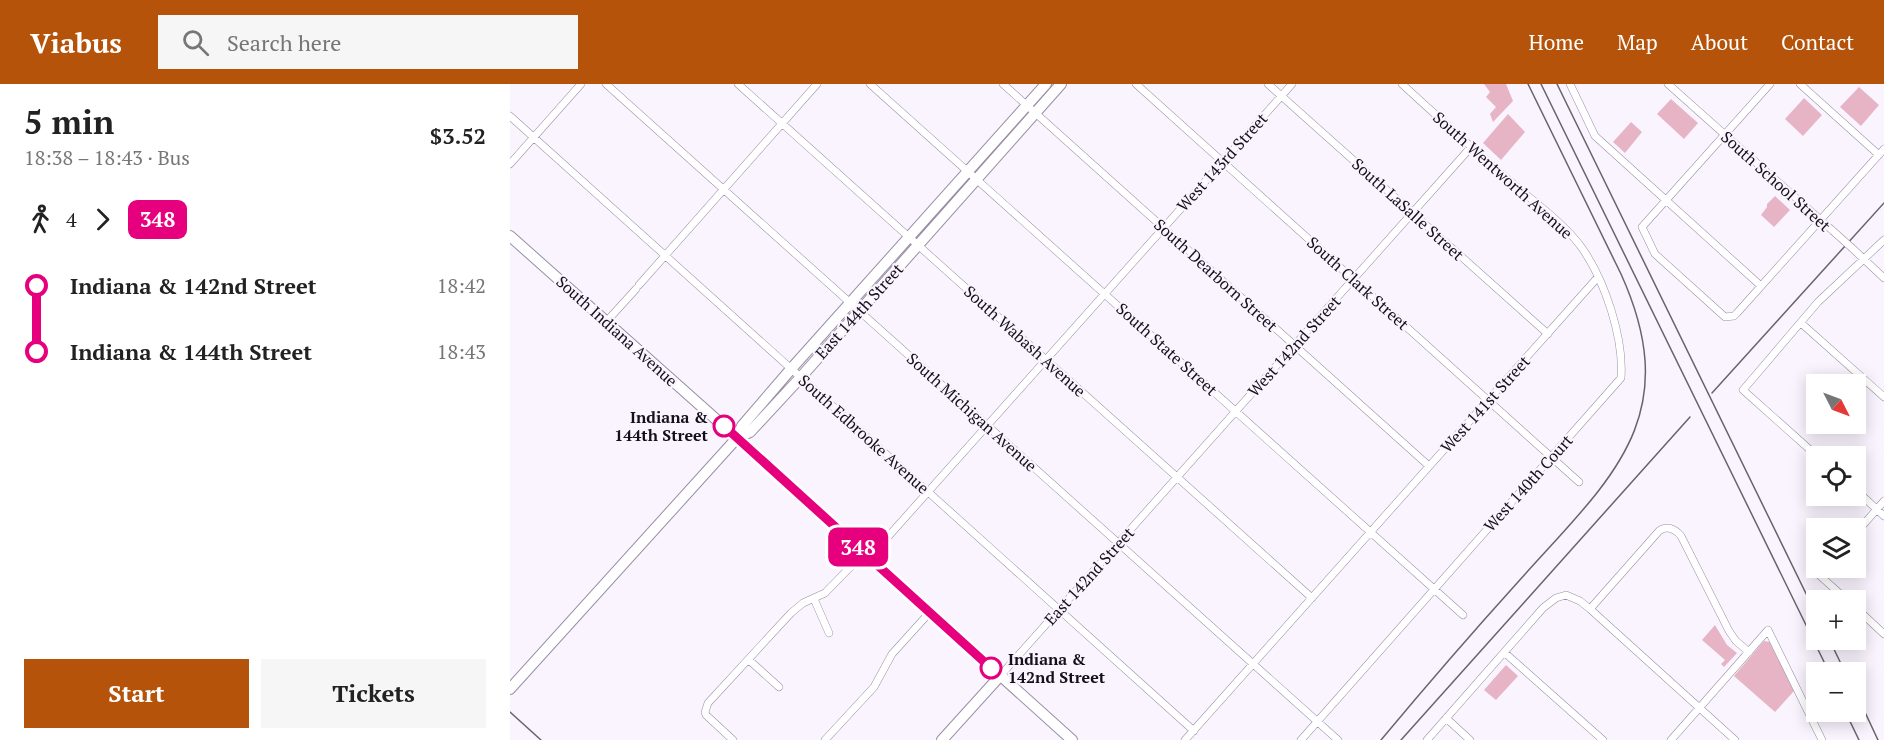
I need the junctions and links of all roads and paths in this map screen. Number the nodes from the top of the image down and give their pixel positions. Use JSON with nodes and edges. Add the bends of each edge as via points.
{"nodes":[{"id":1,"x":581,"y":84,"type":"edge"},
{"id":2,"x":606,"y":84,"type":"edge"},
{"id":3,"x":738,"y":84,"type":"edge"},
{"id":4,"x":817,"y":84,"type":"edge"},
{"id":5,"x":870,"y":84,"type":"edge"},
{"id":6,"x":1003,"y":84,"type":"edge"},
{"id":7,"x":1046,"y":84,"type":"edge"},
{"id":8,"x":1061,"y":84,"type":"edge"},
{"id":9,"x":1136,"y":84,"type":"edge"},
{"id":10,"x":1269,"y":84,"type":"edge"},
{"id":11,"x":1292,"y":84,"type":"edge"},
{"id":12,"x":1402,"y":84,"type":"edge"},
{"id":13,"x":1570,"y":84,"type":"edge"},
{"id":14,"x":1668,"y":84,"type":"edge"},
{"id":15,"x":1770,"y":84,"type":"edge"},
{"id":16,"x":1800,"y":84,"type":"edge"},
{"id":17,"x":1282,"y":96,"type":"junction"},
{"id":18,"x":1031,"y":109,"type":"junction"},
{"id":19,"x":510,"y":116,"type":"edge"},
{"id":20,"x":782,"y":124,"type":"junction"},
{"id":21,"x":1725,"y":135,"type":"junction"},
{"id":22,"x":534,"y":137,"type":"junction"},
{"id":23,"x":1471,"y":147,"type":"junction"},
{"id":24,"x":1881,"y":152,"type":"edge"},
{"id":25,"x":1223,"y":162,"type":"junction"},
{"id":26,"x":510,"y":164,"type":"edge"},
{"id":27,"x":972,"y":175,"type":"junction"},
{"id":28,"x":724,"y":189,"type":"junction"},
{"id":29,"x":1666,"y":200,"type":"junction"},
{"id":30,"x":1413,"y":213,"type":"junction"},
{"id":31,"x":1820,"y":220,"type":"junction"},
{"id":32,"x":1164,"y":228,"type":"junction"},
{"id":33,"x":510,"y":236,"type":"edge"},
{"id":34,"x":909,"y":237,"type":"junction"},
{"id":35,"x":1884,"y":240,"type":"edge"},
{"id":36,"x":918,"y":245,"type":"junction"},
{"id":37,"x":665,"y":256,"type":"junction"},
{"id":38,"x":1863,"y":259,"type":"junction"},
{"id":39,"x":1598,"y":277,"type":"junction"},
{"id":40,"x":1884,"y":278,"type":"edge"},
{"id":41,"x":1354,"y":279,"type":"junction"},
{"id":42,"x":1761,"y":286,"type":"junction"},
{"id":43,"x":1105,"y":294,"type":"junction"},
{"id":44,"x":850,"y":302,"type":"junction"},
{"id":45,"x":860,"y":311,"type":"junction"},
{"id":46,"x":606,"y":322,"type":"junction"},
{"id":47,"x":1801,"y":323,"type":"junction"},
{"id":48,"x":1548,"y":333,"type":"junction"},
{"id":49,"x":1294,"y":345,"type":"junction"},
{"id":50,"x":1046,"y":360,"type":"junction"},
{"id":51,"x":791,"y":369,"type":"junction"},
{"id":52,"x":801,"y":377,"type":"junction"},
{"id":53,"x":1621,"y":378,"type":"joint"},
{"id":54,"x":1884,"y":397,"type":"edge"},
{"id":55,"x":1488,"y":400,"type":"junction"},
{"id":56,"x":1236,"y":411,"type":"junction"},
{"id":57,"x":987,"y":425,"type":"junction"},
{"id":58,"x":737,"y":438,"type":"junction"},
{"id":59,"x":1806,"y":446,"type":"edge"},
{"id":60,"x":1551,"y":457,"type":"junction"},
{"id":61,"x":1429,"y":466,"type":"junction"},
{"id":62,"x":1177,"y":478,"type":"junction"},
{"id":63,"x":1579,"y":482,"type":"dead end"},
{"id":64,"x":928,"y":492,"type":"junction"},
{"id":65,"x":1866,"y":499,"type":"edge"},
{"id":66,"x":1884,"y":501,"type":"edge"},
{"id":67,"x":1877,"y":509,"type":"junction"},
{"id":68,"x":1884,"y":516,"type":"edge"},
{"id":69,"x":1866,"y":522,"type":"edge"},
{"id":70,"x":1371,"y":532,"type":"junction"},
{"id":71,"x":1119,"y":543,"type":"junction"},
{"id":72,"x":877,"y":549,"type":"dead end"},
{"id":73,"x":864,"y":553,"type":"junction"},
{"id":74,"x":1822,"y":578,"type":"edge"},
{"id":75,"x":1435,"y":589,"type":"junction"},
{"id":76,"x":1835,"y":590,"type":"edge"},
{"id":77,"x":1312,"y":598,"type":"junction"},
{"id":78,"x":814,"y":599,"type":"junction"},
{"id":79,"x":1590,"y":609,"type":"junction"},
{"id":80,"x":1059,"y":610,"type":"junction"},
{"id":81,"x":930,"y":612,"type":"junction"},
{"id":82,"x":1463,"y":615,"type":"dead end"},
{"id":83,"x":1866,"y":617,"type":"edge"},
{"id":84,"x":829,"y":633,"type":"dead end"},
{"id":85,"x":1884,"y":634,"type":"edge"},
{"id":86,"x":1749,"y":652,"type":"junction"},
{"id":87,"x":1505,"y":653,"type":"junction"},
{"id":88,"x":749,"y":660,"type":"junction"},
{"id":89,"x":1253,"y":664,"type":"junction"},
{"id":90,"x":1000,"y":676,"type":"junction"},
{"id":91,"x":779,"y":687,"type":"dead end"},
{"id":92,"x":510,"y":689,"type":"edge"},
{"id":93,"x":1699,"y":708,"type":"junction"},
{"id":94,"x":1446,"y":718,"type":"junction"},
{"id":95,"x":1317,"y":721,"type":"junction"},
{"id":96,"x":1194,"y":731,"type":"junction"},
{"id":97,"x":733,"y":740,"type":"edge"},
{"id":98,"x":825,"y":740,"type":"edge"},
{"id":99,"x":942,"y":740,"type":"edge"},
{"id":100,"x":1072,"y":740,"type":"edge"},
{"id":101,"x":1185,"y":740,"type":"edge"},
{"id":102,"x":1301,"y":740,"type":"edge"},
{"id":103,"x":1338,"y":740,"type":"edge"},
{"id":104,"x":1427,"y":740,"type":"edge"},
{"id":105,"x":1470,"y":740,"type":"edge"},
{"id":106,"x":1603,"y":740,"type":"edge"},
{"id":107,"x":1671,"y":740,"type":"edge"},
{"id":108,"x":1735,"y":740,"type":"edge"},
{"id":109,"x":1822,"y":740,"type":"edge"}],
"edges":[{"from":1,"to":22,"type":"street"},
{"from":2,"to":28,"type":"street","name":"South Michigan Avenue"},
{"from":3,"to":20,"type":"street","name":"South Wabash Avenue"},
{"from":4,"to":20,"type":"street"},
{"from":5,"to":27,"type":"street","name":"South State Street"},
{"from":6,"to":18,"type":"street","name":"South Dearborn Street"},
{"from":7,"to":18,"type":"street"},
{"from":8,"to":18,"type":"street"},
{"from":9,"to":25,"type":"street","name":"South Clark Street"},
{"from":10,"to":17,"type":"street","name":"South LaSalle Street"},
{"from":11,"to":17,"type":"street","name":"West 143rd Street"},
{"from":12,"to":23,"type":"street","name":"South Wentworth Avenue"},
{"from":13,"to":29,"type":"street","via":[[1595,136]]},
{"from":14,"to":21,"type":"street","name":"South School Street"},
{"from":15,"to":21,"type":"street"},
{"from":16,"to":24,"type":"street"},
{"from":17,"to":25,"type":"street","name":"West 143rd Street"},
{"from":17,"to":30,"type":"street","name":"South LaSalle Street"},
{"from":18,"to":27,"type":"street"},
{"from":18,"to":32,"type":"street","name":"South Dearborn Street"},
{"from":19,"to":22,"type":"street","name":"South Edbrooke Avenue"},
{"from":20,"to":28,"type":"street"},
{"from":20,"to":34,"type":"street","name":"South Wabash Avenue"},
{"from":21,"to":29,"type":"street"},
{"from":21,"to":31,"type":"street","name":"South School Street"},
{"from":22,"to":26,"type":"street"},
{"from":22,"to":37,"type":"street","name":"South Edbrooke Avenue"},
{"from":23,"to":30,"type":"street","name":"West 142nd Street"},
{"from":23,"to":39,"type":"street","name":"South Wentworth Avenue","via":[[1576,240]]},
{"from":24,"to":31,"type":"street"},
{"from":25,"to":32,"type":"street","name":"West 143rd Street"},
{"from":25,"to":41,"type":"street","name":"South Clark Street"},
{"from":27,"to":34,"type":"street","name":"East 144th Street"},
{"from":27,"to":36,"type":"street","name":"East 144th Street"},
{"from":27,"to":43,"type":"street","name":"South State Street"},
{"from":28,"to":37,"type":"street"},
{"from":28,"to":44,"type":"street","name":"South Michigan Avenue"},
{"from":29,"to":42,"type":"street"},
{"from":29,"to":42,"type":"street","via":[[1642,227],[1655,254],[1725,317],[1734,316]]},
{"from":30,"to":41,"type":"street","name":"West 142nd Street"},
{"from":30,"to":48,"type":"street","name":"South LaSalle Street"},
{"from":31,"to":38,"type":"street","name":"South School Street","bridge":true},
{"from":31,"to":42,"type":"street"},
{"from":32,"to":43,"type":"street","name":"West 143rd Street"},
{"from":32,"to":49,"type":"street","name":"South Dearborn Street"},
{"from":33,"to":46,"type":"street","name":"South Indiana Avenue"},
{"from":34,"to":36,"type":"street","name":"South Wabash Avenue"},
{"from":34,"to":44,"type":"street","name":"East 144th Street"},
{"from":35,"to":38,"type":"street"},
{"from":36,"to":45,"type":"street","name":"East 144th Street"},
{"from":36,"to":50,"type":"street","name":"South Wabash Avenue"},
{"from":37,"to":46,"type":"street"},
{"from":37,"to":51,"type":"street","name":"South Edbrooke Avenue"},
{"from":38,"to":40,"type":"street","name":"South School Street"},
{"from":38,"to":47,"type":"street"},
{"from":39,"to":48,"type":"street","name":"West 141st Street"},
{"from":39,"to":53,"type":"street","name":"South Wentworth Avenue","via":[[1615,326]]},
{"from":41,"to":49,"type":"street","name":"West 142nd Street"},
{"from":41,"to":55,"type":"street","name":"South Clark Street"},
{"from":43,"to":50,"type":"street","name":"West 143rd Street"},
{"from":43,"to":56,"type":"street","name":"South State Street"},
{"from":44,"to":45,"type":"street","name":"South Michigan Avenue"},
{"from":44,"to":51,"type":"street","name":"East 144th Street"},
{"from":45,"to":52,"type":"street","name":"East 144th Street"},
{"from":45,"to":57,"type":"street","name":"South Michigan Avenue"},
{"from":46,"to":58,"type":"street","name":"South Indiana Avenue"},
{"from":47,"to":54,"type":"street"},
{"from":47,"to":59,"type":"street","via":[[1743,390]]},
{"from":48,"to":55,"type":"street","name":"West 141st Street"},
{"from":49,"to":56,"type":"street","name":"West 142nd Street"},
{"from":49,"to":61,"type":"street","name":"South Dearborn Street"},
{"from":50,"to":57,"type":"street","name":"West 143rd Street"},
{"from":50,"to":62,"type":"street","name":"South Wabash Avenue"},
{"from":51,"to":52,"type":"street","name":"South Edbrooke Avenue"},
{"from":51,"to":58,"type":"street","name":"East 144th Street","via":[[742,426]]},
{"from":52,"to":58,"type":"street","name":"East 144th Street","via":[[750,432]]},
{"from":52,"to":64,"type":"street","name":"South Edbrooke Avenue"},
{"from":53,"to":60,"type":"street","name":"West 140th Court"},
{"from":55,"to":60,"type":"street","name":"South Clark Street"},
{"from":55,"to":61,"type":"street","name":"West 141st Street"},
{"from":56,"to":62,"type":"street","name":"East 142nd Street"},
{"from":56,"to":70,"type":"street","name":"South State Street"},
{"from":57,"to":64,"type":"street","name":"West 143rd Street"},
{"from":57,"to":71,"type":"street","name":"South Michigan Avenue"},
{"from":58,"to":73,"type":"street","name":"South Indiana Avenue"},
{"from":58,"to":92,"type":"street","name":"East 144th Street"},
{"from":60,"to":63,"type":"street","name":"South Clark Street"},
{"from":60,"to":75,"type":"street","name":"West 140th Court"},
{"from":61,"to":70,"type":"street","name":"West 141st Street"},
{"from":62,"to":71,"type":"street","name":"East 142nd Street"},
{"from":62,"to":77,"type":"street","name":"South Wabash Avenue"},
{"from":64,"to":72,"type":"street","name":"West 143rd Street"},
{"from":64,"to":80,"type":"street","name":"South Edbrooke Avenue"},
{"from":65,"to":67,"type":"street"},
{"from":66,"to":67,"type":"street"},
{"from":67,"to":68,"type":"street"},
{"from":67,"to":69,"type":"street"},
{"from":70,"to":75,"type":"street","name":"South State Street"},
{"from":70,"to":77,"type":"street","name":"West 141st Street"},
{"from":71,"to":80,"type":"street","name":"East 142nd Street"},
{"from":71,"to":89,"type":"street","name":"South Michigan Avenue"},
{"from":73,"to":78,"type":"street","via":[[833,587]]},
{"from":73,"to":81,"type":"street","name":"South Indiana Avenue"},
{"from":74,"to":76,"type":"street"},
{"from":75,"to":82,"type":"street","name":"South State Street"},
{"from":75,"to":95,"type":"street","name":"West 140th Court"},
{"from":77,"to":89,"type":"street","name":"West 141st Street"},
{"from":78,"to":84,"type":"street"},
{"from":78,"to":88,"type":"street","via":[[790,613]]},
{"from":79,"to":86,"type":"street","via":[[1659,531],[1671,528],[1681,536],[1732,637]]},
{"from":79,"to":87,"type":"street","via":[[1563,595],[1543,608]]},
{"from":79,"to":93,"type":"street"},
{"from":80,"to":90,"type":"street","name":"East 142nd Street"},
{"from":80,"to":96,"type":"street","name":"South Edbrooke Avenue"},
{"from":81,"to":90,"type":"street","name":"South Indiana Avenue"},
{"from":81,"to":98,"type":"street","via":[[892,654],[874,687]]},
{"from":83,"to":85,"type":"street"},
{"from":86,"to":93,"type":"street"},
{"from":86,"to":109,"type":"street","via":[[1768,630]]},
{"from":87,"to":94,"type":"street"},
{"from":87,"to":106,"type":"street"},
{"from":88,"to":91,"type":"street"},
{"from":88,"to":97,"type":"street","via":[[705,711]]},
{"from":89,"to":95,"type":"street","name":"South Michigan Avenue"},
{"from":89,"to":96,"type":"street","name":"West 141st Street"},
{"from":90,"to":99,"type":"street","name":"East 142nd Street"},
{"from":90,"to":100,"type":"street","name":"South Indiana Avenue"},
{"from":93,"to":107,"type":"street"},
{"from":93,"to":108,"type":"street"},
{"from":94,"to":104,"type":"street"},
{"from":94,"to":105,"type":"street"},
{"from":95,"to":102,"type":"street","name":"West 140th Court"},
{"from":95,"to":103,"type":"street","name":"South Michigan Avenue"},
{"from":96,"to":101,"type":"street","name":"West 141st Street"}]}
